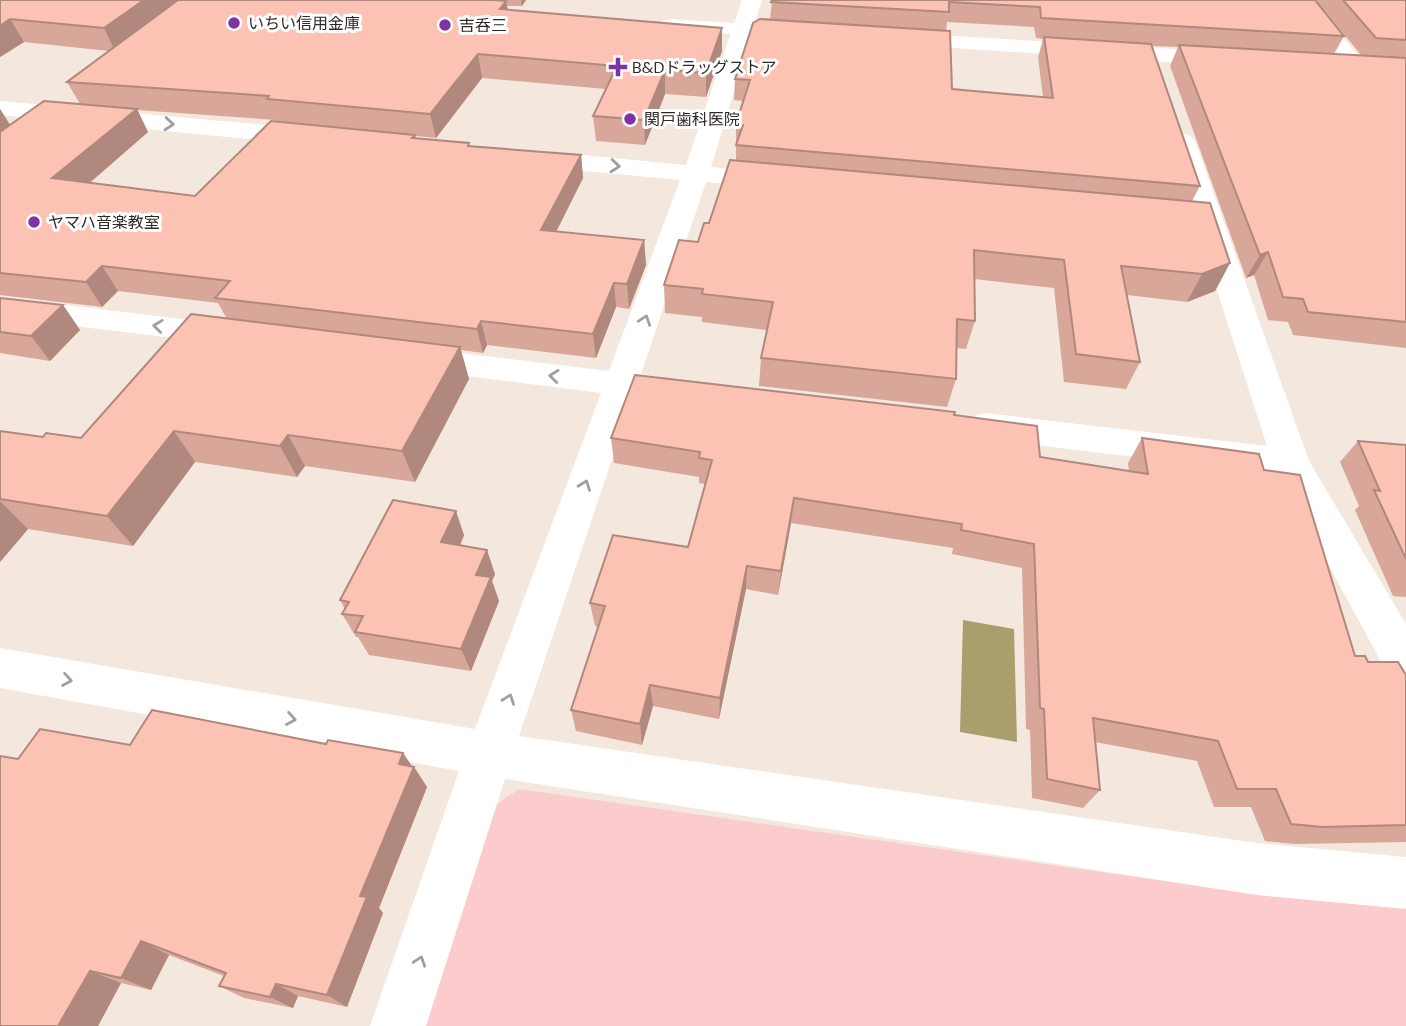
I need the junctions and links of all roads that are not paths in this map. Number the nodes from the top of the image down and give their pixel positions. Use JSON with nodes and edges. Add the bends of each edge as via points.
{"nodes":[{"id":1,"x":752,"y":0,"type":"edge"},
{"id":2,"x":1302,"y":0,"type":"edge"},
{"id":3,"x":651,"y":23,"type":"edge"},
{"id":4,"x":743,"y":29,"type":"junction"},
{"id":5,"x":823,"y":34,"type":"edge"},
{"id":6,"x":876,"y":37,"type":"edge"},
{"id":7,"x":1246,"y":61,"type":"edge"},
{"id":8,"x":1329,"y":66,"type":"edge"},
{"id":9,"x":1356,"y":68,"type":"junction"},
{"id":10,"x":1381,"y":69,"type":"edge"},
{"id":11,"x":1163,"y":81,"type":"junction"},
{"id":12,"x":75,"y":96,"type":"edge"},
{"id":13,"x":0,"y":108,"type":"edge"},
{"id":14,"x":52,"y":113,"type":"junction"},
{"id":15,"x":22,"y":136,"type":"edge"},
{"id":16,"x":336,"y":140,"type":"edge"},
{"id":17,"x":513,"y":156,"type":"edge"},
{"id":18,"x":696,"y":173,"type":"junction"},
{"id":19,"x":807,"y":184,"type":"edge"},
{"id":20,"x":0,"y":307,"type":"edge"},
{"id":21,"x":263,"y":339,"type":"edge"},
{"id":22,"x":384,"y":354,"type":"edge"},
{"id":23,"x":622,"y":384,"type":"junction"},
{"id":24,"x":718,"y":396,"type":"edge"},
{"id":25,"x":953,"y":423,"type":"edge"},
{"id":26,"x":1291,"y":462,"type":"junction"},
{"id":27,"x":1406,"y":664,"type":"edge"},
{"id":28,"x":0,"y":668,"type":"edge"},
{"id":29,"x":489,"y":754,"type":"junction"},
{"id":30,"x":1406,"y":883,"type":"edge"},
{"id":31,"x":398,"y":1026,"type":"edge"}],
"edges":[{"from":1,"to":4,"type":"street"},
{"from":2,"to":9,"type":"street"},
{"from":3,"to":4,"type":"street"},
{"from":4,"to":5,"type":"street"},
{"from":4,"to":18,"type":"street"},
{"from":6,"to":11,"type":"street"},
{"from":7,"to":11,"type":"street"},
{"from":8,"to":9,"type":"street"},
{"from":9,"to":10,"type":"street"},
{"from":11,"to":26,"type":"street","via":[[1194,220]]},
{"from":12,"to":14,"type":"street"},
{"from":13,"to":14,"type":"street"},
{"from":14,"to":15,"type":"street"},
{"from":14,"to":16,"type":"street","one_way":true},
{"from":17,"to":18,"type":"street","one_way":true},
{"from":18,"to":19,"type":"street"},
{"from":23,"to":18,"type":"street","one_way":true},
{"from":21,"to":20,"type":"street","one_way":true},
{"from":23,"to":22,"type":"street","one_way":true},
{"from":23,"to":24,"type":"street"},
{"from":29,"to":23,"type":"street","one_way":true},
{"from":25,"to":26,"type":"street"},
{"from":26,"to":27,"type":"street"},
{"from":28,"to":29,"type":"street","one_way":true},
{"from":29,"to":30,"type":"street","via":[[1257,869]]},
{"from":31,"to":29,"type":"street","one_way":true}]}
